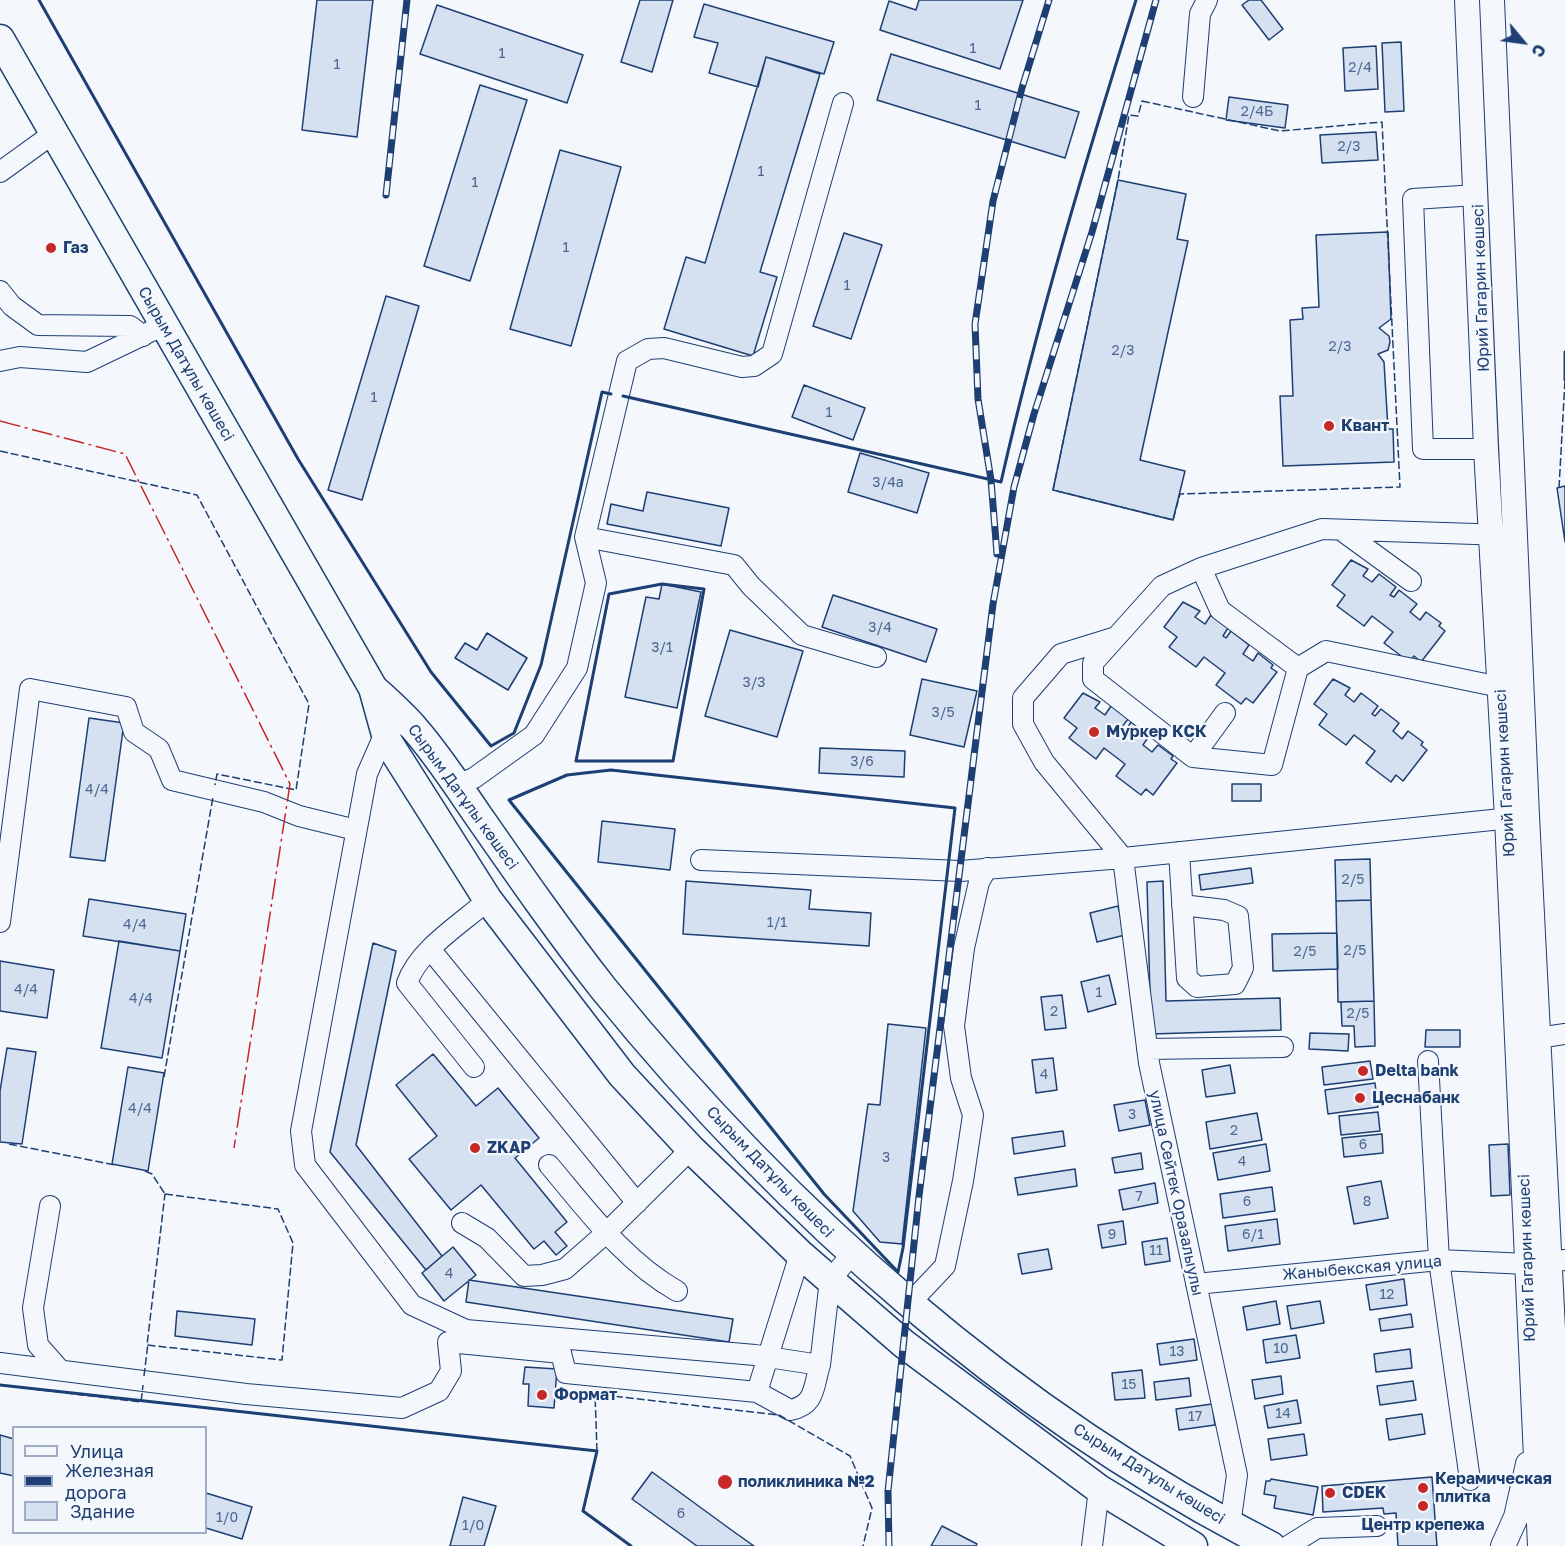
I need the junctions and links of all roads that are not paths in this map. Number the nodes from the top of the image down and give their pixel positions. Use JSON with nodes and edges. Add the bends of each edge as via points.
{"nodes":[{"id":1,"x":1207,"y":0,"type":"edge"},
{"id":2,"x":1467,"y":0,"type":"edge"},
{"id":3,"x":1492,"y":0,"type":"edge"},
{"id":4,"x":0,"y":39,"type":"edge"},
{"id":5,"x":1193,"y":97,"type":"dead end"},
{"id":6,"x":843,"y":103,"type":"dead end"},
{"id":7,"x":54,"y":133,"type":"junction"},
{"id":8,"x":4,"y":162,"type":"edge"},
{"id":9,"x":1478,"y":195,"type":"junction"},
{"id":10,"x":0,"y":291,"type":"edge"},
{"id":11,"x":153,"y":331,"type":"junction"},
{"id":12,"x":0,"y":361,"type":"edge"},
{"id":13,"x":1486,"y":449,"type":"junction"},
{"id":14,"x":1341,"y":530,"type":"junction"},
{"id":15,"x":1503,"y":535,"type":"junction"},
{"id":16,"x":585,"y":537,"type":"junction"},
{"id":17,"x":1201,"y":568,"type":"junction"},
{"id":18,"x":1411,"y":581,"type":"dead end"},
{"id":19,"x":1116,"y":638,"type":"junction"},
{"id":20,"x":876,"y":657,"type":"dead end"},
{"id":21,"x":1298,"y":668,"type":"junction"},
{"id":22,"x":1500,"y":687,"type":"junction"},
{"id":23,"x":373,"y":688,"type":"junction"},
{"id":24,"x":1225,"y":713,"type":"dead end"},
{"id":25,"x":385,"y":733,"type":"junction"},
{"id":26,"x":1193,"y":757,"type":"junction"},
{"id":27,"x":457,"y":785,"type":"junction"},
{"id":28,"x":1517,"y":817,"type":"junction"},
{"id":29,"x":481,"y":820,"type":"junction"},
{"id":30,"x":356,"y":830,"type":"junction"},
{"id":31,"x":449,"y":842,"type":"junction"},
{"id":32,"x":1179,"y":852,"type":"junction"},
{"id":33,"x":1123,"y":858,"type":"junction"},
{"id":34,"x":701,"y":860,"type":"dead end"},
{"id":35,"x":987,"y":868,"type":"junction"},
{"id":36,"x":488,"y":900,"type":"junction"},
{"id":37,"x":1182,"y":905,"type":"junction"},
{"id":38,"x":0,"y":922,"type":"edge"},
{"id":39,"x":430,"y":949,"type":"junction"},
{"id":40,"x":1565,"y":1034,"type":"edge"},
{"id":41,"x":1538,"y":1038,"type":"junction"},
{"id":42,"x":1283,"y":1047,"type":"dead end"},
{"id":43,"x":1147,"y":1049,"type":"junction"},
{"id":44,"x":1428,"y":1061,"type":"dead end"},
{"id":45,"x":474,"y":1067,"type":"dead end"},
{"id":46,"x":691,"y":1149,"type":"junction"},
{"id":47,"x":549,"y":1165,"type":"dead end"},
{"id":48,"x":637,"y":1203,"type":"junction"},
{"id":49,"x":50,"y":1206,"type":"dead end"},
{"id":50,"x":462,"y":1223,"type":"dead end"},
{"id":51,"x":606,"y":1233,"type":"junction"},
{"id":52,"x":800,"y":1254,"type":"junction"},
{"id":53,"x":852,"y":1254,"type":"junction"},
{"id":54,"x":1439,"y":1260,"type":"junction"},
{"id":55,"x":1548,"y":1262,"type":"edge"},
{"id":56,"x":830,"y":1280,"type":"junction"},
{"id":57,"x":1196,"y":1284,"type":"junction"},
{"id":58,"x":677,"y":1291,"type":"dead end"},
{"id":59,"x":910,"y":1303,"type":"junction"},
{"id":60,"x":767,"y":1356,"type":"junction"},
{"id":61,"x":0,"y":1363,"type":"edge"},
{"id":62,"x":820,"y":1365,"type":"junction"},
{"id":63,"x":60,"y":1370,"type":"junction"},
{"id":64,"x":757,"y":1392,"type":"junction"},
{"id":65,"x":1558,"y":1414,"type":"junction"},
{"id":66,"x":1565,"y":1439,"type":"edge"},
{"id":67,"x":1535,"y":1442,"type":"junction"},
{"id":68,"x":1470,"y":1480,"type":"dead end"},
{"id":69,"x":1099,"y":1489,"type":"junction"},
{"id":70,"x":1230,"y":1526,"type":"junction"},
{"id":71,"x":1377,"y":1526,"type":"dead end"},
{"id":72,"x":1092,"y":1546,"type":"edge"},
{"id":73,"x":1193,"y":1546,"type":"edge"},
{"id":74,"x":1271,"y":1546,"type":"edge"},
{"id":75,"x":1288,"y":1546,"type":"edge"},
{"id":76,"x":1503,"y":1546,"type":"edge"},
{"id":77,"x":1540,"y":1546,"type":"edge"},
{"id":78,"x":1564,"y":1546,"type":"edge"}],
"edges":[{"from":1,"to":5,"type":"street","via":[[1200,14]]},
{"from":2,"to":9,"type":"main road","name":"Юрий Гагарин көшесі"},
{"from":3,"to":15,"type":"main road","name":"Юрий Гагарин көшесі"},
{"from":4,"to":7,"type":"highway","name":"Сырым Датұлы көшесі"},
{"from":6,"to":16,"type":"street","via":[[772,354],[754,366],[742,367],[664,348],[648,350],[627,360]]},
{"from":7,"to":8,"type":"street"},
{"from":7,"to":11,"type":"highway","name":"Сырым Датұлы көшесі"},
{"from":9,"to":13,"type":"main road","name":"Юрий Гагарин көшесі"},
{"from":9,"to":13,"type":"street","via":[[1413,199],[1423,450]]},
{"from":10,"to":11,"type":"street","via":[[12,306],[38,325],[130,326]]},
{"from":11,"to":12,"type":"street","via":[[87,362],[20,357]]},
{"from":11,"to":23,"type":"highway","name":"Сырым Датұлы көшесі"},
{"from":13,"to":15,"type":"main road","name":"Юрий Гагарин көшесі"},
{"from":14,"to":15,"type":"street"},
{"from":14,"to":17,"type":"street","via":[[1322,530]]},
{"from":14,"to":18,"type":"street"},
{"from":15,"to":22,"type":"main road","name":"Юрий Гагарин көшесі"},
{"from":15,"to":28,"type":"main road","name":"Юрий Гагарин көшесі"},
{"from":16,"to":20,"type":"street","via":[[734,565],[750,586],[802,635]]},
{"from":16,"to":27,"type":"street","via":[[596,583],[577,668],[534,735],[474,778]]},
{"from":17,"to":19,"type":"street","via":[[1162,586]]},
{"from":17,"to":21,"type":"street","via":[[1220,610]]},
{"from":19,"to":26,"type":"street","via":[[1093,663],[1093,679]]},
{"from":19,"to":33,"type":"street","via":[[1061,654],[1023,698],[1023,724],[1044,762]]},
{"from":21,"to":22,"type":"street","via":[[1326,651]]},
{"from":21,"to":26,"type":"street","via":[[1272,765]]},
{"from":22,"to":28,"type":"main road","name":"Юрий Гагарин көшесі"},
{"from":23,"to":25,"type":"highway","name":"Сырым Датұлы көшесі"},
{"from":23,"to":27,"type":"highway","name":"Сырым Датұлы көшесі","via":[[414,727]]},
{"from":24,"to":26,"type":"street"},
{"from":25,"to":30,"type":"street","via":[[367,774]]},
{"from":25,"to":31,"type":"highway","name":"Сырым Датұлы көшесі"},
{"from":27,"to":29,"type":"highway","name":"Сырым Датұлы көшесі"},
{"from":28,"to":32,"type":"street"},
{"from":28,"to":41,"type":"main road","name":"Юрий Гагарин көшесі"},
{"from":28,"to":55,"type":"main road","name":"Юрий Гагарин көшесі"},
{"from":29,"to":31,"type":"highway"},
{"from":29,"to":53,"type":"highway","name":"Сырым Датұлы көшесі","via":[[580,958],[662,1060]]},
{"from":30,"to":38,"type":"street","via":[[172,780],[159,749],[134,732],[126,707],[30,689]]},
{"from":30,"to":60,"type":"street","via":[[301,1131],[304,1165],[378,1263],[412,1305],[466,1330]]},
{"from":31,"to":36,"type":"highway","name":"Сырым Датұлы көшесі"},
{"from":32,"to":33,"type":"street"},
{"from":32,"to":37,"type":"street"},
{"from":33,"to":35,"type":"street"},
{"from":33,"to":43,"type":"street","name":"улица Сейтек Оразалыулы"},
{"from":34,"to":35,"type":"street","via":[[935,872]]},
{"from":35,"to":59,"type":"street","via":[[979,882],[964,948],[954,1026],[961,1078],[973,1115],[963,1181],[945,1266]]},
{"from":36,"to":39,"type":"street"},
{"from":36,"to":46,"type":"highway","name":"Сырым Датұлы көшесі","via":[[622,1075]]},
{"from":37,"to":37,"type":"street","via":[[1187,978],[1197,987],[1235,984],[1243,968],[1239,916],[1224,910]]},
{"from":39,"to":45,"type":"street","via":[[410,973],[407,983]]},
{"from":39,"to":48,"type":"street"},
{"from":40,"to":41,"type":"street"},
{"from":41,"to":55,"type":"main road","name":"Юрий Гагарин көшесі"},
{"from":42,"to":43,"type":"street"},
{"from":43,"to":57,"type":"street","name":"улица Сейтек Оразалыулы"},
{"from":44,"to":54,"type":"street"},
{"from":46,"to":48,"type":"street"},
{"from":46,"to":52,"type":"highway","name":"Сырым Датұлы көшесі"},
{"from":47,"to":51,"type":"street"},
{"from":48,"to":51,"type":"street"},
{"from":49,"to":63,"type":"street","via":[[33,1308],[38,1345]]},
{"from":50,"to":51,"type":"street","via":[[487,1238],[524,1276],[565,1269]]},
{"from":51,"to":58,"type":"street","via":[[641,1268]]},
{"from":52,"to":56,"type":"highway","name":"Сырым Датұлы көшесі"},
{"from":52,"to":60,"type":"street"},
{"from":53,"to":56,"type":"street"},
{"from":53,"to":59,"type":"highway","name":"Сырым Датұлы көшесі"},
{"from":54,"to":55,"type":"street","name":"Жаныбекская улица"},
{"from":54,"to":57,"type":"street","name":"Жаныбекская улица"},
{"from":54,"to":68,"type":"street"},
{"from":55,"to":65,"type":"main road","name":"Юрий Гагарин көшесі"},
{"from":55,"to":67,"type":"main road","name":"Юрий Гагарин көшесі"},
{"from":56,"to":62,"type":"street"},
{"from":56,"to":69,"type":"highway","name":"Сырым Датұлы көшесі","via":[[904,1344]]},
{"from":57,"to":70,"type":"street","name":"улица Сейтек Оразалыулы","via":[[1237,1475]]},
{"from":59,"to":70,"type":"highway","name":"Сырым Датұлы көшесі","via":[[981,1362],[1142,1474]]},
{"from":60,"to":62,"type":"street"},
{"from":60,"to":64,"type":"street"},
{"from":61,"to":63,"type":"street"},
{"from":62,"to":64,"type":"street","via":[[810,1402],[803,1408],[790,1410]]},
{"from":63,"to":64,"type":"street","via":[[246,1394],[402,1408],[439,1391],[451,1371],[448,1342],[561,1353],[566,1372]]},
{"from":65,"to":66,"type":"main road"},
{"from":65,"to":78,"type":"main road","name":"Юрий Гагарин көшесі"},
{"from":67,"to":76,"type":"main road","via":[[1516,1517]]},
{"from":67,"to":77,"type":"main road","name":"Юрий Гагарин көшесі"},
{"from":69,"to":72,"type":"street"},
{"from":69,"to":73,"type":"highway","name":"Сырым Датұлы көшесі"},
{"from":70,"to":74,"type":"highway","name":"Сырым Датұлы көшесі"},
{"from":71,"to":75,"type":"street","via":[[1317,1528]]}]}
